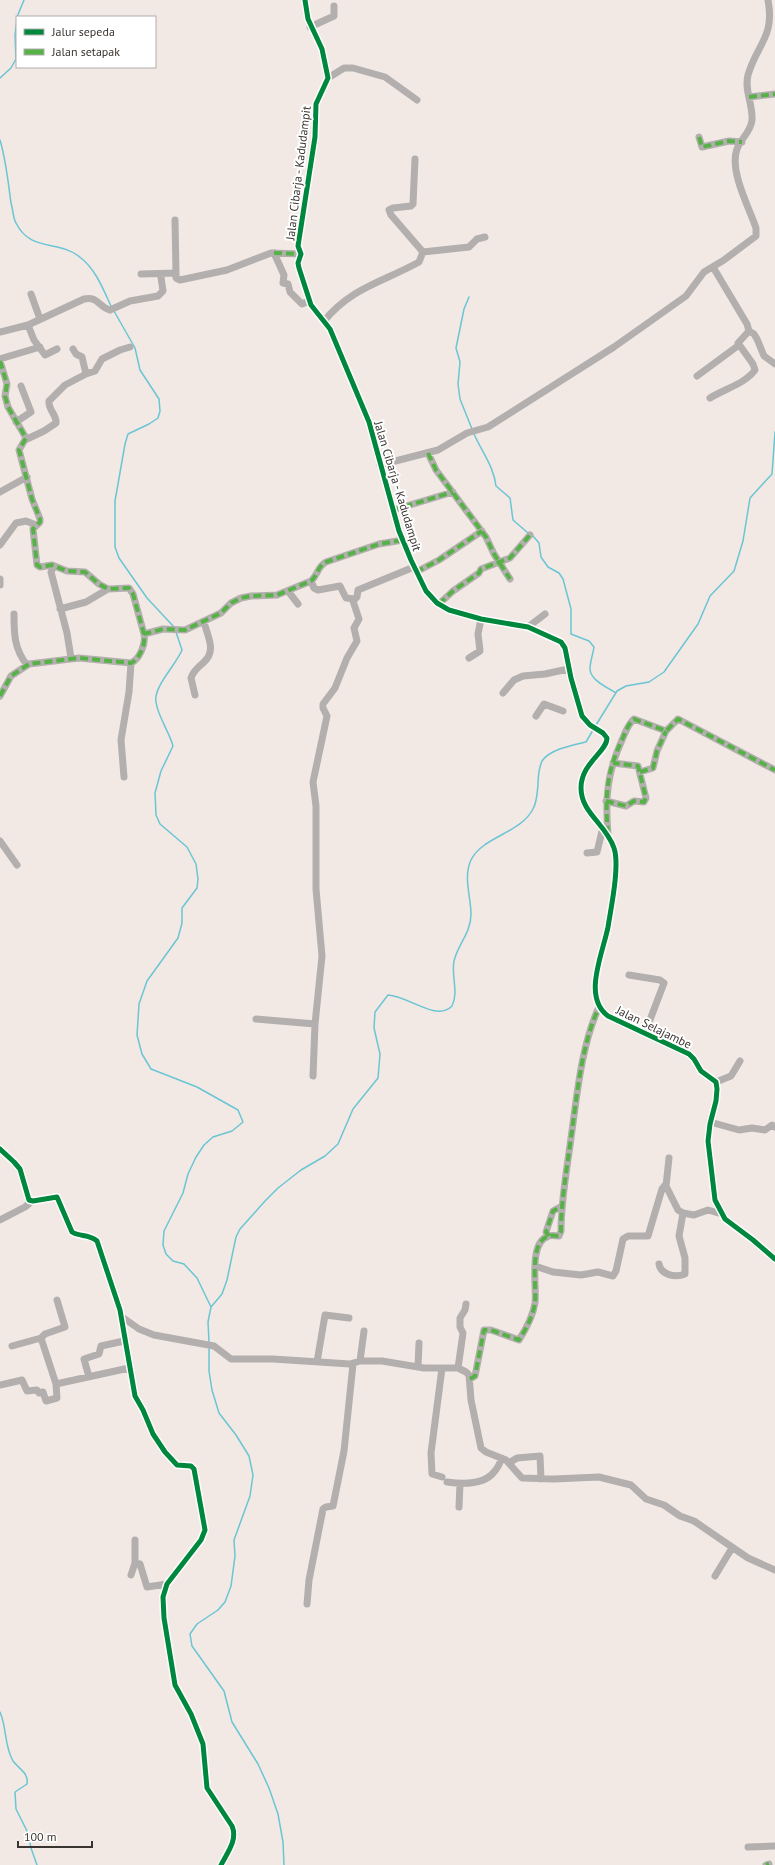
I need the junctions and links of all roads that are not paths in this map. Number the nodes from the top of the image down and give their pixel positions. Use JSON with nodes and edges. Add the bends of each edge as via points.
{"nodes":[{"id":1,"x":305,"y":0,"type":"edge"},
{"id":2,"x":768,"y":0,"type":"edge"},
{"id":3,"x":334,"y":6,"type":"dead end"},
{"id":4,"x":772,"y":12,"type":"edge"},
{"id":5,"x":310,"y":27,"type":"junction"},
{"id":6,"x":328,"y":78,"type":"junction"},
{"id":7,"x":775,"y":94,"type":"edge"},
{"id":8,"x":749,"y":98,"type":"junction"},
{"id":9,"x":417,"y":100,"type":"dead end"},
{"id":10,"x":699,"y":137,"type":"dead end"},
{"id":11,"x":742,"y":142,"type":"junction"},
{"id":12,"x":415,"y":159,"type":"dead end"},
{"id":13,"x":175,"y":220,"type":"dead end"},
{"id":14,"x":485,"y":237,"type":"dead end"},
{"id":15,"x":423,"y":252,"type":"junction"},
{"id":16,"x":274,"y":253,"type":"junction"},
{"id":17,"x":301,"y":254,"type":"junction"},
{"id":18,"x":713,"y":267,"type":"junction"},
{"id":19,"x":176,"y":272,"type":"junction"},
{"id":20,"x":141,"y":274,"type":"dead end"},
{"id":21,"x":164,"y":274,"type":"junction"},
{"id":22,"x":31,"y":294,"type":"dead end"},
{"id":23,"x":310,"y":301,"type":"junction"},
{"id":24,"x":40,"y":319,"type":"junction"},
{"id":25,"x":324,"y":321,"type":"junction"},
{"id":26,"x":28,"y":325,"type":"junction"},
{"id":27,"x":0,"y":332,"type":"edge"},
{"id":28,"x":749,"y":332,"type":"junction"},
{"id":29,"x":739,"y":345,"type":"junction"},
{"id":30,"x":40,"y":347,"type":"junction"},
{"id":31,"x":130,"y":347,"type":"dead end"},
{"id":32,"x":57,"y":349,"type":"dead end"},
{"id":33,"x":73,"y":349,"type":"dead end"},
{"id":34,"x":0,"y":360,"type":"edge"},
{"id":35,"x":775,"y":364,"type":"edge"},
{"id":36,"x":86,"y":374,"type":"junction"},
{"id":37,"x":697,"y":376,"type":"dead end"},
{"id":38,"x":21,"y":386,"type":"dead end"},
{"id":39,"x":710,"y":398,"type":"dead end"},
{"id":40,"x":16,"y":422,"type":"junction"},
{"id":41,"x":25,"y":440,"type":"junction"},
{"id":42,"x":428,"y":452,"type":"junction"},
{"id":43,"x":380,"y":466,"type":"junction"},
{"id":44,"x":27,"y":477,"type":"junction"},
{"id":45,"x":0,"y":492,"type":"edge"},
{"id":46,"x":453,"y":492,"type":"junction"},
{"id":47,"x":393,"y":510,"type":"junction"},
{"id":48,"x":36,"y":525,"type":"junction"},
{"id":49,"x":482,"y":531,"type":"junction"},
{"id":50,"x":530,"y":535,"type":"dead end"},
{"id":51,"x":403,"y":540,"type":"junction"},
{"id":52,"x":0,"y":545,"type":"edge"},
{"id":53,"x":500,"y":562,"type":"junction"},
{"id":54,"x":54,"y":566,"type":"junction"},
{"id":55,"x":415,"y":570,"type":"junction"},
{"id":56,"x":0,"y":579,"type":"edge"},
{"id":57,"x":510,"y":580,"type":"dead end"},
{"id":58,"x":311,"y":581,"type":"junction"},
{"id":59,"x":0,"y":585,"type":"edge"},
{"id":60,"x":108,"y":588,"type":"junction"},
{"id":61,"x":288,"y":591,"type":"junction"},
{"id":62,"x":355,"y":599,"type":"junction"},
{"id":63,"x":298,"y":604,"type":"dead end"},
{"id":64,"x":439,"y":604,"type":"junction"},
{"id":65,"x":60,"y":609,"type":"junction"},
{"id":66,"x":14,"y":614,"type":"dead end"},
{"id":67,"x":545,"y":614,"type":"dead end"},
{"id":68,"x":481,"y":619,"type":"junction"},
{"id":69,"x":204,"y":622,"type":"junction"},
{"id":70,"x":528,"y":627,"type":"junction"},
{"id":71,"x":144,"y":634,"type":"junction"},
{"id":72,"x":71,"y":658,"type":"junction"},
{"id":73,"x":469,"y":658,"type":"dead end"},
{"id":74,"x":131,"y":663,"type":"junction"},
{"id":75,"x":27,"y":665,"type":"junction"},
{"id":76,"x":568,"y":669,"type":"junction"},
{"id":77,"x":503,"y":693,"type":"dead end"},
{"id":78,"x":0,"y":696,"type":"edge"},
{"id":79,"x":195,"y":696,"type":"dead end"},
{"id":80,"x":563,"y":711,"type":"dead end"},
{"id":81,"x":536,"y":716,"type":"dead end"},
{"id":82,"x":597,"y":729,"type":"joint"},
{"id":83,"x":666,"y":732,"type":"junction"},
{"id":84,"x":613,"y":763,"type":"junction"},
{"id":85,"x":775,"y":770,"type":"edge"},
{"id":86,"x":640,"y":772,"type":"junction"},
{"id":87,"x":124,"y":777,"type":"dead end"},
{"id":88,"x":606,"y":802,"type":"junction"},
{"id":89,"x":603,"y":827,"type":"junction"},
{"id":90,"x":608,"y":834,"type":"junction"},
{"id":91,"x":0,"y":841,"type":"edge"},
{"id":92,"x":587,"y":853,"type":"dead end"},
{"id":93,"x":17,"y":865,"type":"dead end"},
{"id":94,"x":629,"y":975,"type":"dead end"},
{"id":95,"x":599,"y":1007,"type":"junction"},
{"id":96,"x":256,"y":1019,"type":"dead end"},
{"id":97,"x":315,"y":1024,"type":"junction"},
{"id":98,"x":645,"y":1033,"type":"junction"},
{"id":99,"x":740,"y":1061,"type":"dead end"},
{"id":100,"x":312,"y":1076,"type":"dead end"},
{"id":101,"x":716,"y":1082,"type":"junction"},
{"id":102,"x":710,"y":1122,"type":"junction"},
{"id":103,"x":775,"y":1127,"type":"edge"},
{"id":104,"x":0,"y":1149,"type":"edge"},
{"id":105,"x":669,"y":1158,"type":"dead end"},
{"id":106,"x":666,"y":1184,"type":"junction"},
{"id":107,"x":32,"y":1201,"type":"junction"},
{"id":108,"x":562,"y":1206,"type":"junction"},
{"id":109,"x":683,"y":1213,"type":"junction"},
{"id":110,"x":722,"y":1214,"type":"junction"},
{"id":111,"x":0,"y":1220,"type":"edge"},
{"id":112,"x":549,"y":1236,"type":"junction"},
{"id":113,"x":775,"y":1260,"type":"edge"},
{"id":114,"x":659,"y":1264,"type":"dead end"},
{"id":115,"x":535,"y":1266,"type":"junction"},
{"id":116,"x":57,"y":1300,"type":"dead end"},
{"id":117,"x":466,"y":1304,"type":"dead end"},
{"id":118,"x":122,"y":1317,"type":"junction"},
{"id":119,"x":349,"y":1318,"type":"dead end"},
{"id":120,"x":364,"y":1331,"type":"dead end"},
{"id":121,"x":41,"y":1338,"type":"junction"},
{"id":122,"x":124,"y":1341,"type":"junction"},
{"id":123,"x":419,"y":1343,"type":"dead end"},
{"id":124,"x":12,"y":1346,"type":"dead end"},
{"id":125,"x":317,"y":1362,"type":"junction"},
{"id":126,"x":356,"y":1362,"type":"junction"},
{"id":127,"x":418,"y":1367,"type":"junction"},
{"id":128,"x":129,"y":1368,"type":"junction"},
{"id":129,"x":442,"y":1368,"type":"junction"},
{"id":130,"x":458,"y":1368,"type":"junction"},
{"id":131,"x":89,"y":1377,"type":"junction"},
{"id":132,"x":470,"y":1379,"type":"junction"},
{"id":133,"x":56,"y":1384,"type":"junction"},
{"id":134,"x":0,"y":1386,"type":"edge"},
{"id":135,"x":502,"y":1458,"type":"junction"},
{"id":136,"x":509,"y":1463,"type":"junction"},
{"id":137,"x":541,"y":1479,"type":"junction"},
{"id":138,"x":460,"y":1484,"type":"junction"},
{"id":139,"x":459,"y":1507,"type":"dead end"},
{"id":140,"x":135,"y":1540,"type":"dead end"},
{"id":141,"x":732,"y":1548,"type":"junction"},
{"id":142,"x":135,"y":1563,"type":"junction"},
{"id":143,"x":775,"y":1570,"type":"edge"},
{"id":144,"x":131,"y":1575,"type":"dead end"},
{"id":145,"x":715,"y":1576,"type":"dead end"},
{"id":146,"x":167,"y":1584,"type":"junction"},
{"id":147,"x":307,"y":1604,"type":"dead end"},
{"id":148,"x":775,"y":1846,"type":"edge"},
{"id":149,"x":748,"y":1847,"type":"dead end"},
{"id":150,"x":221,"y":1865,"type":"edge"}],
"edges":[{"from":1,"to":5,"type":"street"},
{"from":2,"to":4,"type":"street"},
{"from":3,"to":5,"type":"street","via":[[334,16]]},
{"from":4,"to":8,"type":"street","via":[[767,34],[747,79]]},
{"from":5,"to":6,"type":"street","via":[[322,49]]},
{"from":6,"to":9,"type":"street","via":[[350,67],[385,78]]},
{"from":6,"to":17,"type":"street","name":"Jalan Cibarja - Kadudampit","via":[[316,104],[315,137],[298,240]]},
{"from":7,"to":8,"type":"street"},
{"from":8,"to":11,"type":"street","via":[[752,122]]},
{"from":10,"to":11,"type":"street","via":[[702,147],[729,141]]},
{"from":11,"to":18,"type":"street","via":[[736,152],[738,178],[757,234],[752,241]]},
{"from":12,"to":15,"type":"street","via":[[413,204],[390,209],[389,212]]},
{"from":13,"to":19,"type":"street"},
{"from":14,"to":15,"type":"street","via":[[476,239],[469,247]]},
{"from":15,"to":25,"type":"street","via":[[419,262],[371,284],[334,309]]},
{"from":16,"to":17,"type":"street"},
{"from":16,"to":19,"type":"street","via":[[227,270],[195,277],[178,279],[175,276]]},
{"from":16,"to":23,"type":"street","via":[[284,275],[283,283],[288,284],[290,292],[302,304]]},
{"from":17,"to":23,"type":"street","name":"Jalan Cibarja - Kadudampit","via":[[298,263]]},
{"from":18,"to":28,"type":"street","via":[[747,324]]},
{"from":18,"to":42,"type":"street","via":[[704,272],[682,299],[614,348],[488,427]]},
{"from":19,"to":21,"type":"street"},
{"from":20,"to":21,"type":"street"},
{"from":21,"to":24,"type":"street","via":[[161,277],[163,291],[158,296],[130,301],[110,310],[95,299],[84,299]]},
{"from":22,"to":24,"type":"street"},
{"from":23,"to":25,"type":"street","name":"Jalan Cibarja - Kadudampit"},
{"from":24,"to":26,"type":"street"},
{"from":25,"to":43,"type":"street","name":"Jalan Cibarja - Kadudampit","via":[[332,333],[369,422]]},
{"from":26,"to":27,"type":"street"},
{"from":26,"to":30,"type":"street"},
{"from":28,"to":29,"type":"street","via":[[738,341]]},
{"from":28,"to":35,"type":"street","via":[[756,337],[764,356]]},
{"from":29,"to":37,"type":"street"},
{"from":29,"to":39,"type":"street","via":[[753,364],[754,370],[734,386]]},
{"from":30,"to":32,"type":"street","via":[[46,355]]},
{"from":30,"to":34,"type":"street"},
{"from":31,"to":36,"type":"street","via":[[108,355],[102,359],[95,371]]},
{"from":33,"to":36,"type":"street","via":[[82,357]]},
{"from":34,"to":40,"type":"street","via":[[7,384],[5,400]]},
{"from":36,"to":41,"type":"street","via":[[65,385],[49,401],[49,407],[57,419],[56,423]]},
{"from":38,"to":40,"type":"street","via":[[31,412]]},
{"from":40,"to":41,"type":"street"},
{"from":41,"to":44,"type":"street","via":[[19,450]]},
{"from":42,"to":43,"type":"street"},
{"from":42,"to":46,"type":"street","via":[[434,466]]},
{"from":43,"to":47,"type":"street","name":"Jalan Cibarja - Kadudampit"},
{"from":44,"to":45,"type":"street"},
{"from":44,"to":48,"type":"street","via":[[40,519]]},
{"from":46,"to":47,"type":"street"},
{"from":46,"to":49,"type":"street"},
{"from":47,"to":51,"type":"street","name":"Jalan Cibarja - Kadudampit"},
{"from":48,"to":52,"type":"street","via":[[26,520],[16,523]]},
{"from":48,"to":54,"type":"street","via":[[33,532],[37,565]]},
{"from":49,"to":53,"type":"street"},
{"from":49,"to":55,"type":"street","via":[[439,560]]},
{"from":50,"to":53,"type":"street","via":[[514,555]]},
{"from":51,"to":55,"type":"street","name":"Jalan Cibarja - Kadudampit"},
{"from":51,"to":58,"type":"street","via":[[379,544],[326,562]]},
{"from":53,"to":57,"type":"street"},
{"from":53,"to":64,"type":"street","via":[[481,569]]},
{"from":54,"to":60,"type":"street","via":[[67,571],[88,573],[99,584]]},
{"from":54,"to":65,"type":"street","via":[[51,572]]},
{"from":55,"to":62,"type":"street","via":[[361,589]]},
{"from":55,"to":64,"type":"street","name":"Jalan Cibarja - Kadudampit","via":[[426,591]]},
{"from":56,"to":59,"type":"street"},
{"from":58,"to":61,"type":"street"},
{"from":58,"to":62,"type":"street","via":[[316,590],[340,586],[346,598]]},
{"from":60,"to":65,"type":"street","via":[[86,602]]},
{"from":60,"to":71,"type":"street","via":[[125,587],[131,590]]},
{"from":61,"to":63,"type":"street"},
{"from":61,"to":69,"type":"street","via":[[270,596],[241,598]]},
{"from":62,"to":97,"type":"street","via":[[359,621],[354,628],[358,641],[347,658],[335,688],[323,704],[327,716],[313,782],[316,889],[322,956]]},
{"from":64,"to":68,"type":"street","name":"Jalan Cibarja - Kadudampit","via":[[453,612]]},
{"from":65,"to":72,"type":"street"},
{"from":66,"to":75,"type":"street","via":[[16,647]]},
{"from":67,"to":70,"type":"street"},
{"from":68,"to":70,"type":"street","name":"Jalan Cibarja - Kadudampit"},
{"from":68,"to":73,"type":"street","via":[[478,634],[480,651]]},
{"from":69,"to":71,"type":"street","via":[[185,630],[163,629]]},
{"from":69,"to":79,"type":"street","via":[[211,651],[210,656],[195,670],[191,678]]},
{"from":70,"to":76,"type":"street","name":"Jalan Cibarja - Kadudampit","via":[[562,643],[566,651]]},
{"from":71,"to":74,"type":"street","via":[[142,648]]},
{"from":72,"to":74,"type":"street"},
{"from":72,"to":75,"type":"street"},
{"from":74,"to":87,"type":"street","via":[[121,740]]},
{"from":75,"to":78,"type":"street","via":[[11,676]]},
{"from":76,"to":77,"type":"street","via":[[523,676],[514,680]]},
{"from":76,"to":82,"type":"street","name":"Jalan Cibarja - Kadudampit","via":[[580,712]]},
{"from":80,"to":81,"type":"street","via":[[543,704]]},
{"from":82,"to":89,"type":"street","name":"Jalan Selajambe","via":[[606,736],[607,742],[583,774],[581,788],[586,808]]},
{"from":83,"to":84,"type":"street","via":[[634,719]]},
{"from":83,"to":85,"type":"street","via":[[678,719]]},
{"from":83,"to":86,"type":"street","via":[[657,751],[653,768]]},
{"from":84,"to":86,"type":"street","via":[[636,765]]},
{"from":84,"to":88,"type":"street"},
{"from":86,"to":88,"type":"street","via":[[646,795],[644,802],[634,801],[626,806]]},
{"from":88,"to":90,"type":"street"},
{"from":89,"to":90,"type":"street","name":"Jalan Selajambe"},
{"from":89,"to":92,"type":"street","via":[[596,852]]},
{"from":90,"to":95,"type":"street","name":"Jalan Selajambe","via":[[617,858],[608,926],[595,988]]},
{"from":91,"to":93,"type":"street"},
{"from":94,"to":98,"type":"street","via":[[660,980],[664,983]]},
{"from":95,"to":98,"type":"street","name":"Jalan Selajambe","via":[[608,1016]]},
{"from":95,"to":108,"type":"street","via":[[588,1040],[579,1081]]},
{"from":96,"to":97,"type":"street"},
{"from":97,"to":100,"type":"street"},
{"from":98,"to":101,"type":"street","name":"Jalan Selajambe","via":[[689,1054],[701,1072]]},
{"from":99,"to":101,"type":"street","via":[[731,1076]]},
{"from":101,"to":102,"type":"street","via":[[716,1101]]},
{"from":102,"to":103,"type":"street","via":[[739,1130],[765,1130],[772,1125]]},
{"from":102,"to":110,"type":"street","via":[[708,1141],[713,1193]]},
{"from":104,"to":107,"type":"street","via":[[18,1166],[28,1197]]},
{"from":105,"to":106,"type":"street"},
{"from":106,"to":109,"type":"street","via":[[676,1206]]},
{"from":106,"to":115,"type":"street","via":[[662,1189],[648,1236],[628,1236],[623,1239],[613,1276],[598,1272],[581,1275],[553,1272]]},
{"from":107,"to":111,"type":"street"},
{"from":107,"to":118,"type":"street","via":[[57,1197],[72,1232],[91,1236],[97,1241]]},
{"from":108,"to":112,"type":"street","via":[[552,1211],[546,1232]]},
{"from":108,"to":112,"type":"street","via":[[560,1234]]},
{"from":109,"to":110,"type":"street","via":[[697,1215],[708,1210]]},
{"from":109,"to":114,"type":"street","via":[[679,1236],[685,1258],[685,1274],[666,1274]]},
{"from":110,"to":113,"type":"street"},
{"from":112,"to":115,"type":"street","via":[[537,1249]]},
{"from":115,"to":132,"type":"street","via":[[535,1302],[520,1338],[517,1340],[484,1330],[475,1376]]},
{"from":116,"to":121,"type":"street","via":[[65,1327]]},
{"from":117,"to":130,"type":"street","via":[[460,1318],[463,1333]]},
{"from":118,"to":122,"type":"street"},
{"from":118,"to":125,"type":"street","via":[[146,1332],[214,1346],[235,1360]]},
{"from":119,"to":125,"type":"street","via":[[325,1315]]},
{"from":120,"to":126,"type":"street"},
{"from":121,"to":124,"type":"street"},
{"from":121,"to":133,"type":"street"},
{"from":122,"to":128,"type":"street"},
{"from":122,"to":131,"type":"street","via":[[101,1346],[99,1354],[84,1359]]},
{"from":123,"to":127,"type":"street"},
{"from":125,"to":126,"type":"street"},
{"from":126,"to":127,"type":"street","via":[[382,1361]]},
{"from":126,"to":147,"type":"street","via":[[343,1458],[333,1506],[323,1509],[309,1580]]},
{"from":127,"to":129,"type":"street"},
{"from":128,"to":131,"type":"street"},
{"from":128,"to":146,"type":"street","via":[[135,1396],[160,1446],[177,1465],[191,1466],[194,1469],[204,1534]]},
{"from":129,"to":130,"type":"street"},
{"from":129,"to":138,"type":"street","via":[[431,1453],[432,1474]]},
{"from":130,"to":132,"type":"street","via":[[467,1373]]},
{"from":131,"to":133,"type":"street"},
{"from":132,"to":135,"type":"street","via":[[471,1400],[480,1446],[486,1452]]},
{"from":133,"to":134,"type":"street","via":[[57,1398],[46,1401],[43,1392],[27,1391],[22,1380]]},
{"from":135,"to":136,"type":"street"},
{"from":135,"to":138,"type":"street","via":[[490,1476]]},
{"from":136,"to":137,"type":"street","via":[[522,1478]]},
{"from":136,"to":137,"type":"street","via":[[517,1458],[540,1456]]},
{"from":137,"to":141,"type":"street","via":[[599,1477],[631,1485],[646,1499],[694,1520]]},
{"from":138,"to":139,"type":"street"},
{"from":140,"to":142,"type":"street"},
{"from":141,"to":143,"type":"street"},
{"from":141,"to":145,"type":"street"},
{"from":142,"to":144,"type":"street"},
{"from":142,"to":146,"type":"street","via":[[139,1564],[147,1587]]},
{"from":146,"to":150,"type":"street","via":[[163,1597],[163,1613],[175,1685],[191,1714],[203,1744],[207,1788],[234,1832],[233,1842]]},
{"from":148,"to":149,"type":"street"}]}
